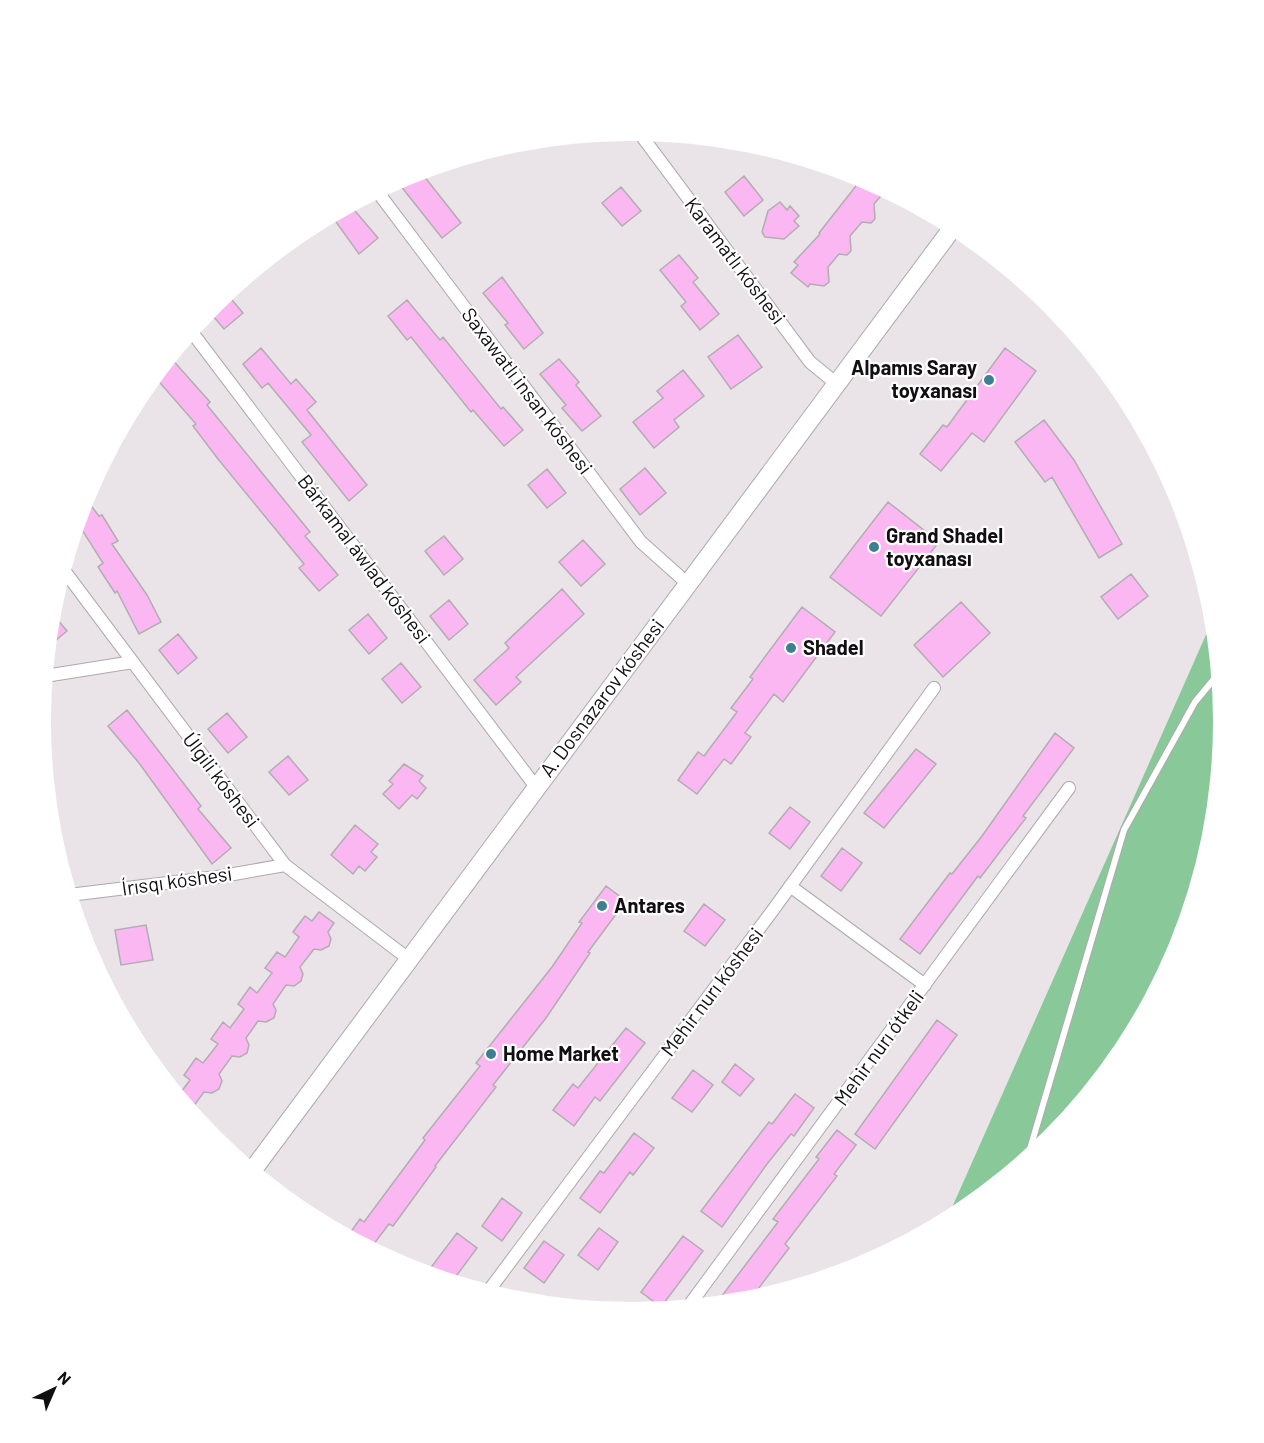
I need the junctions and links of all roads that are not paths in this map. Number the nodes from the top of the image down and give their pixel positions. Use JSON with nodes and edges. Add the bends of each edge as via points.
{"nodes":[{"id":1,"x":646,"y":141,"type":"edge"},
{"id":2,"x":382,"y":197,"type":"edge"},
{"id":3,"x":948,"y":234,"type":"edge"},
{"id":4,"x":196,"y":337,"type":"edge"},
{"id":5,"x":838,"y":385,"type":"junction"},
{"id":6,"x":69,"y":578,"type":"edge"},
{"id":7,"x":687,"y":583,"type":"junction"},
{"id":8,"x":133,"y":662,"type":"junction"},
{"id":9,"x":53,"y":675,"type":"edge"},
{"id":10,"x":1212,"y":682,"type":"edge"},
{"id":11,"x":934,"y":688,"type":"dead end"},
{"id":12,"x":536,"y":787,"type":"junction"},
{"id":13,"x":1069,"y":788,"type":"dead end"},
{"id":14,"x":285,"y":865,"type":"junction"},
{"id":15,"x":790,"y":886,"type":"junction"},
{"id":16,"x":78,"y":894,"type":"edge"},
{"id":17,"x":410,"y":960,"type":"junction"},
{"id":18,"x":926,"y":985,"type":"junction"},
{"id":19,"x":1032,"y":1142,"type":"edge"},
{"id":20,"x":257,"y":1165,"type":"edge"},
{"id":21,"x":494,"y":1286,"type":"edge"},
{"id":22,"x":694,"y":1299,"type":"edge"}],
"edges":[{"from":1,"to":5,"type":"street","name":"Karamatlı kóshesi","via":[[810,362]]},
{"from":2,"to":7,"type":"street","name":"Saxawatlı insan kóshesi","via":[[641,542]]},
{"from":3,"to":5,"type":"main road","name":"A. Dosnazarov kóshesi"},
{"from":4,"to":12,"type":"street","name":"Bárkamal áwlad kóshesi"},
{"from":5,"to":7,"type":"main road","name":"A. Dosnazarov kóshesi"},
{"from":6,"to":8,"type":"street","name":"Úlgili kóshesi"},
{"from":7,"to":12,"type":"main road","name":"A. Dosnazarov kóshesi"},
{"from":8,"to":9,"type":"street"},
{"from":8,"to":14,"type":"street","name":"Úlgili kóshesi"},
{"from":10,"to":19,"type":"lane","via":[[1195,702],[1124,830]]},
{"from":11,"to":15,"type":"street","name":"Mehir nurı kóshesi"},
{"from":12,"to":17,"type":"main road","name":"A. Dosnazarov kóshesi"},
{"from":13,"to":18,"type":"street","name":"Mehir nurı ótkeli"},
{"from":14,"to":16,"type":"street","name":"Írısqı kóshesi"},
{"from":14,"to":17,"type":"street","name":"Úlgili kóshesi"},
{"from":15,"to":18,"type":"street"},
{"from":15,"to":21,"type":"street","name":"Mehir nurı kóshesi"},
{"from":17,"to":20,"type":"main road","name":"A. Dosnazarov kóshesi"},
{"from":18,"to":22,"type":"street","name":"Mehir nurı ótkeli"}]}
